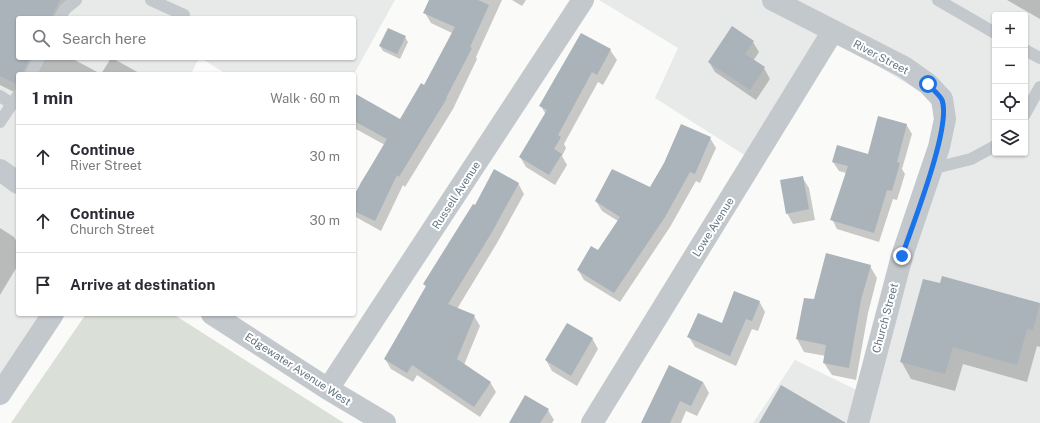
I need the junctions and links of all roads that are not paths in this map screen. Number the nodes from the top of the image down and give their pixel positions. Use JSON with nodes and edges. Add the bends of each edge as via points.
{"nodes":[{"id":1,"x":76,"y":0,"type":"edge"},
{"id":2,"x":151,"y":0,"type":"edge"},
{"id":3,"x":583,"y":0,"type":"edge"},
{"id":4,"x":773,"y":0,"type":"edge"},
{"id":5,"x":938,"y":0,"type":"edge"},
{"id":6,"x":184,"y":15,"type":"dead end"},
{"id":7,"x":61,"y":16,"type":"edge"},
{"id":8,"x":992,"y":30,"type":"edge"},
{"id":9,"x":833,"y":31,"type":"junction"},
{"id":10,"x":1028,"y":52,"type":"edge"},
{"id":11,"x":1040,"y":58,"type":"edge"},
{"id":12,"x":38,"y":60,"type":"edge"},
{"id":13,"x":32,"y":72,"type":"edge"},
{"id":14,"x":1040,"y":87,"type":"edge"},
{"id":15,"x":0,"y":96,"type":"edge"},
{"id":16,"x":15,"y":99,"type":"edge"},
{"id":17,"x":1028,"y":109,"type":"edge"},
{"id":18,"x":0,"y":122,"type":"edge"},
{"id":19,"x":992,"y":148,"type":"edge"},
{"id":20,"x":931,"y":168,"type":"junction"},
{"id":21,"x":0,"y":170,"type":"edge"},
{"id":22,"x":16,"y":182,"type":"edge"},
{"id":23,"x":52,"y":316,"type":"edge"},
{"id":24,"x":215,"y":316,"type":"edge"},
{"id":25,"x":328,"y":389,"type":"junction"},
{"id":26,"x":0,"y":394,"type":"edge"},
{"id":27,"x":384,"y":423,"type":"edge"},
{"id":28,"x":592,"y":423,"type":"edge"},
{"id":29,"x":858,"y":423,"type":"edge"}],
"edges":[{"from":1,"to":7,"type":"lane"},
{"from":2,"to":6,"type":"lane"},
{"from":3,"to":25,"type":"street","name":"Russell Avenue"},
{"from":4,"to":9,"type":"street","name":"River Street"},
{"from":5,"to":8,"type":"lane"},
{"from":9,"to":20,"type":"street","name":"River Street","via":[[904,67],[928,84],[942,99],[945,120]]},
{"from":9,"to":28,"type":"street","name":"Lowe Avenue"},
{"from":10,"to":11,"type":"lane"},
{"from":12,"to":13,"type":"lane"},
{"from":14,"to":17,"type":"lane"},
{"from":15,"to":16,"type":"lane"},
{"from":16,"to":18,"type":"lane"},
{"from":19,"to":20,"type":"lane","via":[[971,159]]},
{"from":20,"to":29,"type":"street","name":"Church Street","via":[[902,256]]},
{"from":21,"to":22,"type":"street"},
{"from":23,"to":26,"type":"street"},
{"from":24,"to":25,"type":"street","name":"Edgewater Avenue West"},
{"from":25,"to":27,"type":"street","name":"Edgewater Avenue West"}]}
